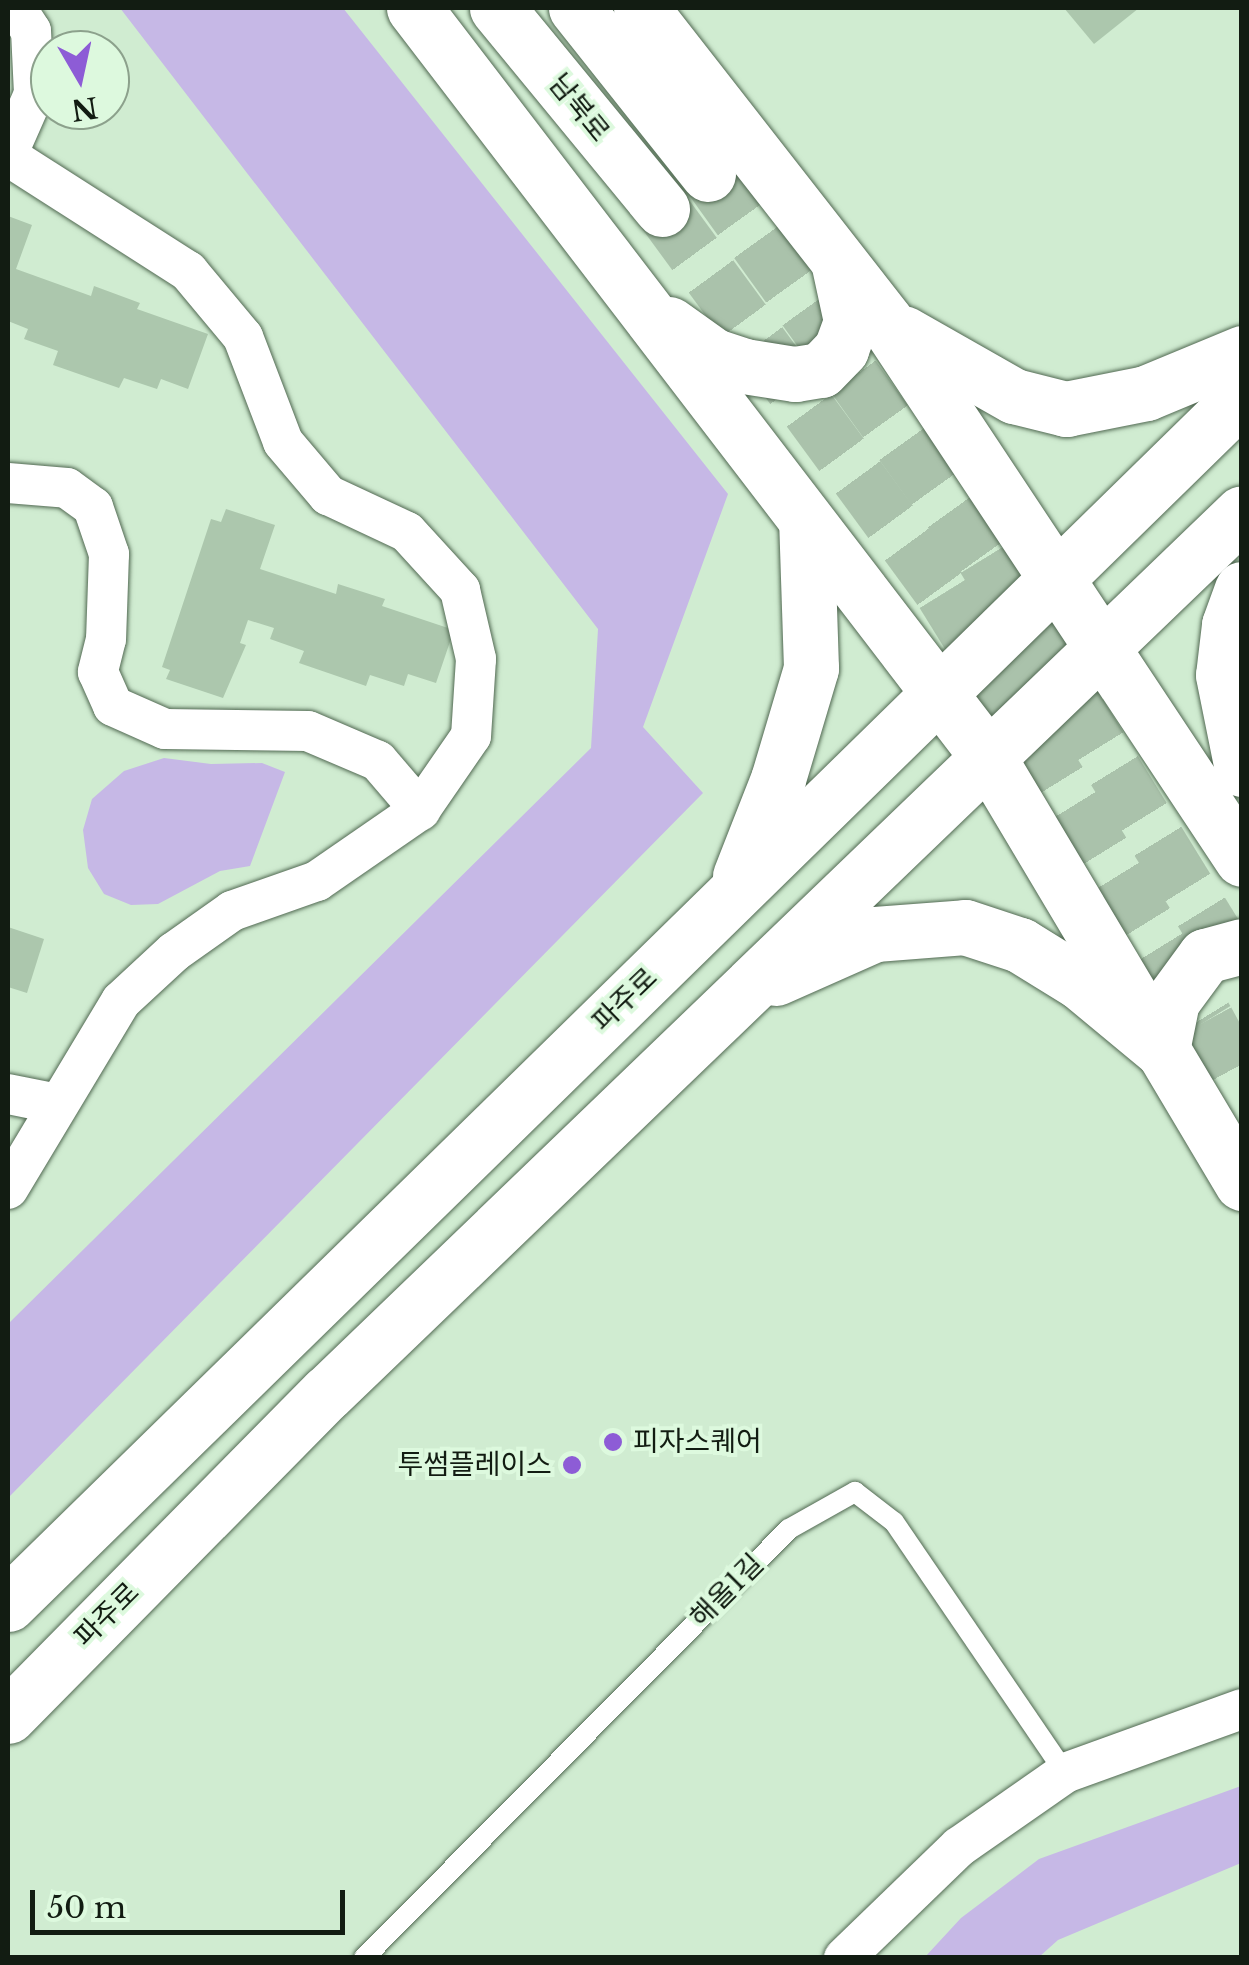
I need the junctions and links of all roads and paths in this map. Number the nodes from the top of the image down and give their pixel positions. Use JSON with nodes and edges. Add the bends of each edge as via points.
{"nodes":[{"id":1,"x":16,"y":8,"type":"edge"},
{"id":2,"x":414,"y":8,"type":"edge"},
{"id":3,"x":496,"y":8,"type":"edge"},
{"id":4,"x":576,"y":8,"type":"edge"},
{"id":5,"x":641,"y":8,"type":"edge"},
{"id":6,"x":8,"y":154,"type":"edge"},
{"id":7,"x":708,"y":174,"type":"tunnel mouth"},
{"id":8,"x":662,"y":210,"type":"tunnel mouth"},
{"id":9,"x":837,"y":255,"type":"junction"},
{"id":10,"x":642,"y":305,"type":"junction"},
{"id":11,"x":886,"y":322,"type":"junction"},
{"id":12,"x":1242,"y":352,"type":"edge"},
{"id":13,"x":1242,"y":397,"type":"edge"},
{"id":14,"x":8,"y":483,"type":"edge"},
{"id":15,"x":1242,"y":513,"type":"edge"},
{"id":16,"x":806,"y":521,"type":"junction"},
{"id":17,"x":1056,"y":578,"type":"junction"},
{"id":18,"x":1242,"y":589,"type":"edge"},
{"id":19,"x":1100,"y":650,"type":"junction"},
{"id":20,"x":938,"y":694,"type":"junction"},
{"id":21,"x":988,"y":757,"type":"junction"},
{"id":22,"x":1242,"y":769,"type":"edge"},
{"id":23,"x":420,"y":810,"type":"junction"},
{"id":24,"x":1242,"y":860,"type":"edge"},
{"id":25,"x":733,"y":894,"type":"junction"},
{"id":26,"x":1242,"y":946,"type":"edge"},
{"id":27,"x":741,"y":994,"type":"junction"},
{"id":28,"x":1162,"y":1050,"type":"junction"},
{"id":29,"x":8,"y":1094,"type":"edge"},
{"id":30,"x":57,"y":1104,"type":"junction"},
{"id":31,"x":1242,"y":1183,"type":"edge"},
{"id":32,"x":8,"y":1189,"type":"edge"},
{"id":33,"x":8,"y":1604,"type":"edge"},
{"id":34,"x":1242,"y":1708,"type":"edge"},
{"id":35,"x":8,"y":1716,"type":"edge"},
{"id":36,"x":1065,"y":1773,"type":"junction"},
{"id":37,"x":364,"y":1958,"type":"edge"},
{"id":38,"x":844,"y":1958,"type":"edge"}],
"edges":[{"from":1,"to":6,"type":"street","via":[[31,31],[34,94]]},
{"from":2,"to":10,"type":"main road"},
{"from":3,"to":8,"type":"main road","name":"남북로"},
{"from":4,"to":7,"type":"main road"},
{"from":5,"to":9,"type":"main road"},
{"from":6,"to":23,"type":"street","via":[[188,271],[243,337],[283,442],[328,495],[407,532],[460,590],[476,660],[471,736]]},
{"from":9,"to":10,"type":"main road","via":[[850,321],[841,349],[821,370],[795,374],[714,356]]},
{"from":9,"to":11,"type":"main road"},
{"from":10,"to":16,"type":"main road"},
{"from":11,"to":12,"type":"main road","via":[[1014,396],[1066,409],[1146,392]]},
{"from":11,"to":17,"type":"main road"},
{"from":13,"to":17,"type":"main road","name":"파주로"},
{"from":14,"to":23,"type":"street","via":[[68,488],[94,507],[109,554],[98,672],[112,706],[165,729],[308,731],[378,761]]},
{"from":15,"to":19,"type":"main road","name":"파주로"},
{"from":16,"to":20,"type":"main road"},
{"from":16,"to":25,"type":"main road","via":[[810,668],[778,780]]},
{"from":17,"to":19,"type":"main road"},
{"from":17,"to":20,"type":"main road","name":"파주로"},
{"from":18,"to":22,"type":"main road","via":[[1223,675]]},
{"from":19,"to":21,"type":"main road","name":"파주로"},
{"from":19,"to":24,"type":"main road"},
{"from":20,"to":21,"type":"main road"},
{"from":20,"to":25,"type":"main road","name":"파주로"},
{"from":21,"to":27,"type":"main road","name":"파주로"},
{"from":21,"to":28,"type":"main road"},
{"from":23,"to":30,"type":"street","via":[[317,881],[232,911],[174,952],[121,1001]]},
{"from":25,"to":33,"type":"main road","name":"파주로"},
{"from":26,"to":28,"type":"main road","via":[[1205,956],[1172,1002]]},
{"from":27,"to":28,"type":"main road","via":[[875,934],[964,927],[1020,945],[1080,982]]},
{"from":27,"to":35,"type":"main road","name":"파주로","via":[[327,1393]]},
{"from":28,"to":31,"type":"main road"},
{"from":29,"to":30,"type":"street"},
{"from":30,"to":32,"type":"street"},
{"from":34,"to":36,"type":"street"},
{"from":36,"to":37,"type":"lane","name":"해올1길","via":[[894,1522],[855,1492],[789,1529]]},
{"from":36,"to":38,"type":"street","via":[[959,1847]]}]}
